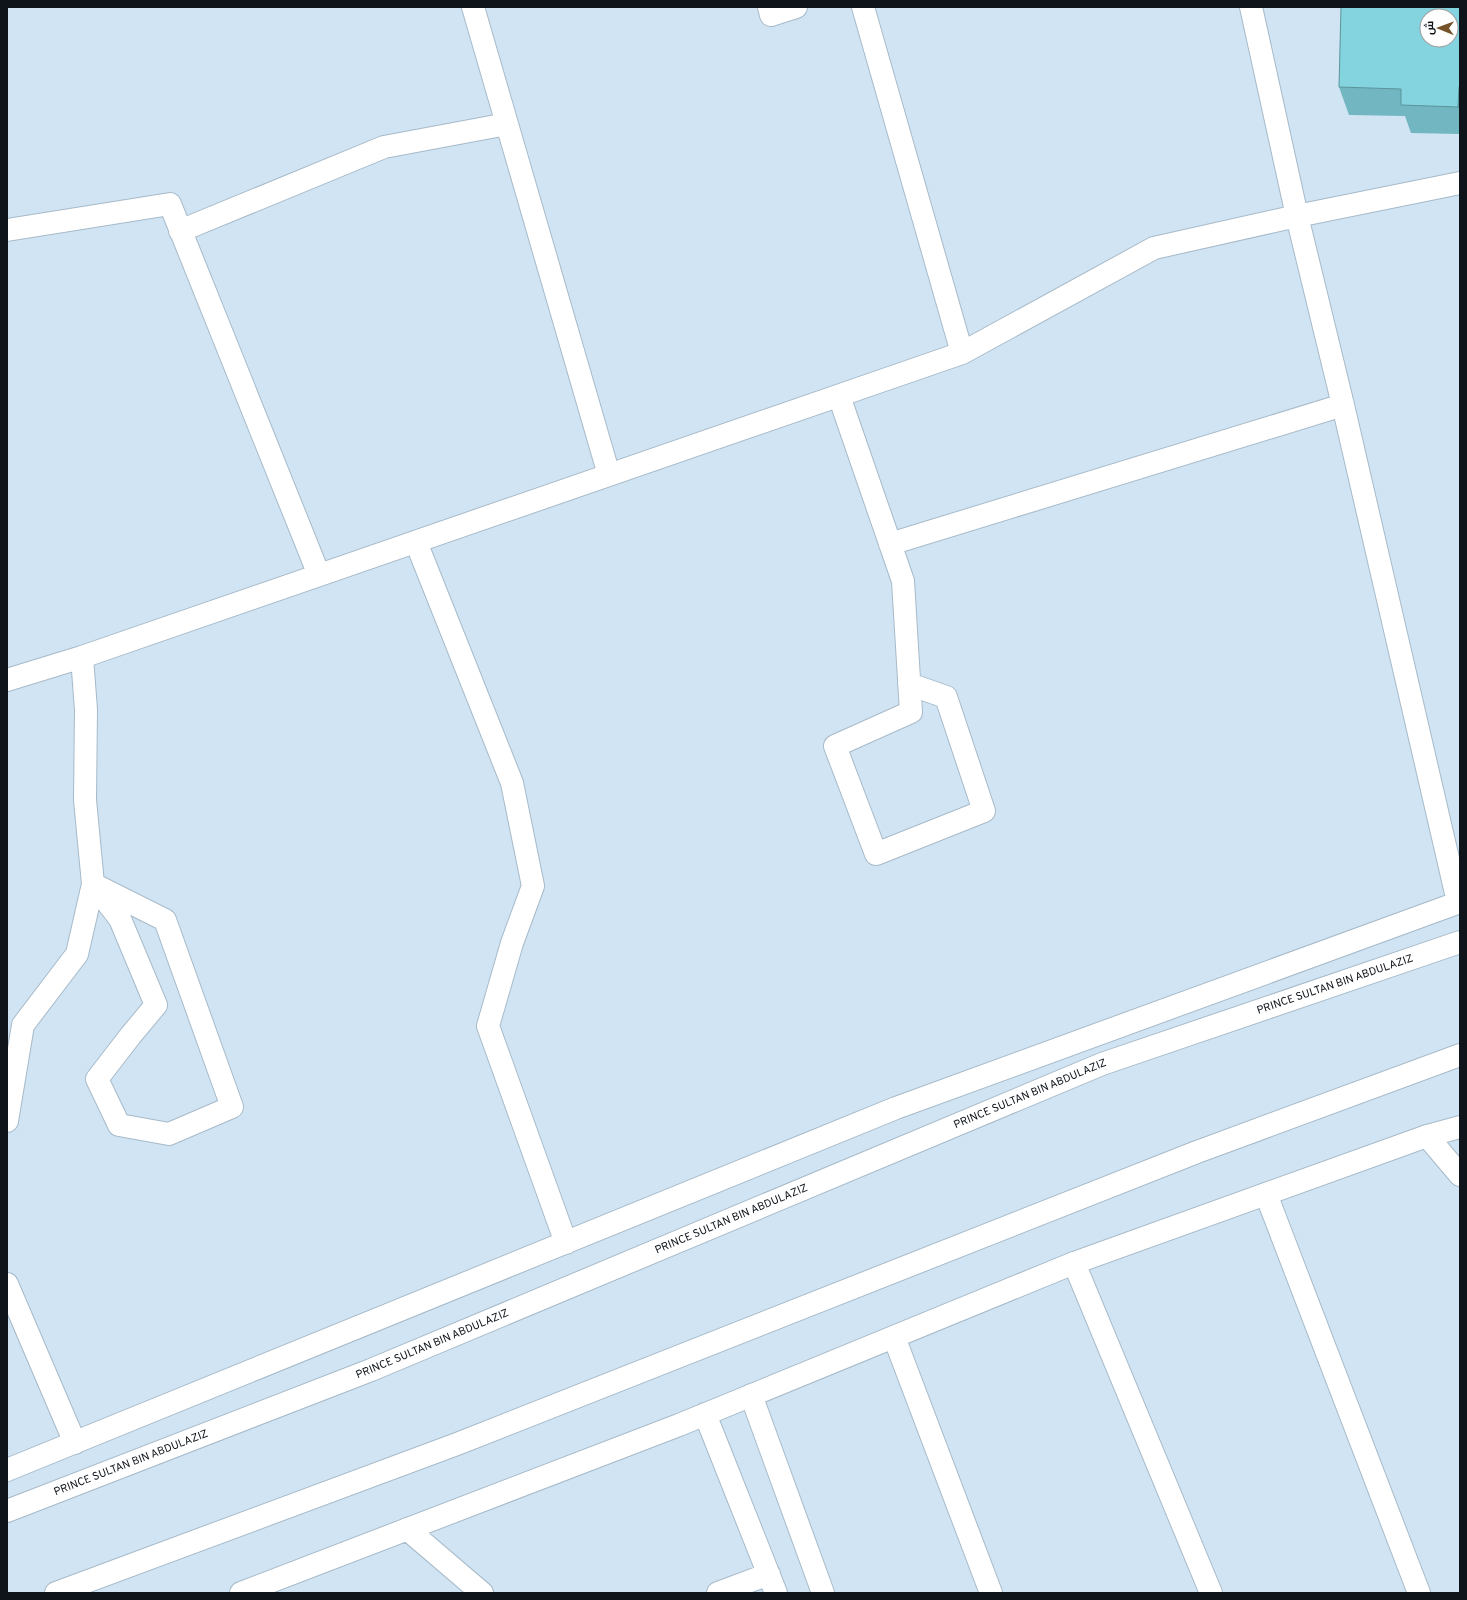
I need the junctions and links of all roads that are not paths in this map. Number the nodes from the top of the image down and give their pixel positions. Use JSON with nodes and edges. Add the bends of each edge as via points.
{"nodes":[{"id":1,"x":473,"y":7,"type":"edge"},
{"id":2,"x":769,"y":7,"type":"edge"},
{"id":3,"x":796,"y":7,"type":"edge"},
{"id":4,"x":863,"y":7,"type":"edge"},
{"id":5,"x":1251,"y":7,"type":"edge"},
{"id":6,"x":507,"y":124,"type":"junction"},
{"id":7,"x":1460,"y":183,"type":"edge"},
{"id":8,"x":1297,"y":216,"type":"junction"},
{"id":9,"x":7,"y":230,"type":"edge"},
{"id":10,"x":180,"y":230,"type":"junction"},
{"id":11,"x":962,"y":353,"type":"junction"},
{"id":12,"x":839,"y":396,"type":"junction"},
{"id":13,"x":1343,"y":405,"type":"junction"},
{"id":14,"x":609,"y":475,"type":"junction"},
{"id":15,"x":416,"y":542,"type":"junction"},
{"id":16,"x":890,"y":544,"type":"junction"},
{"id":17,"x":319,"y":575,"type":"junction"},
{"id":18,"x":82,"y":657,"type":"junction"},
{"id":19,"x":7,"y":680,"type":"edge"},
{"id":20,"x":909,"y":684,"type":"junction"},
{"id":21,"x":93,"y":884,"type":"junction"},
{"id":22,"x":1459,"y":902,"type":"edge"},
{"id":23,"x":1460,"y":942,"type":"edge"},
{"id":24,"x":1460,"y":1055,"type":"edge"},
{"id":25,"x":7,"y":1121,"type":"edge"},
{"id":26,"x":1460,"y":1127,"type":"edge"},
{"id":27,"x":1427,"y":1136,"type":"junction"},
{"id":28,"x":1460,"y":1175,"type":"edge"},
{"id":29,"x":1266,"y":1194,"type":"junction"},
{"id":30,"x":566,"y":1243,"type":"junction"},
{"id":31,"x":1074,"y":1263,"type":"junction"},
{"id":32,"x":7,"y":1284,"type":"edge"},
{"id":33,"x":894,"y":1337,"type":"junction"},
{"id":34,"x":751,"y":1395,"type":"junction"},
{"id":35,"x":705,"y":1414,"type":"junction"},
{"id":36,"x":75,"y":1443,"type":"junction"},
{"id":37,"x":7,"y":1470,"type":"edge"},
{"id":38,"x":7,"y":1511,"type":"edge"},
{"id":39,"x":407,"y":1528,"type":"junction"},
{"id":40,"x":773,"y":1584,"type":"edge"},
{"id":41,"x":56,"y":1593,"type":"edge"},
{"id":42,"x":241,"y":1593,"type":"edge"},
{"id":43,"x":482,"y":1593,"type":"edge"},
{"id":44,"x":718,"y":1593,"type":"edge"},
{"id":45,"x":824,"y":1593,"type":"edge"},
{"id":46,"x":991,"y":1593,"type":"edge"},
{"id":47,"x":1212,"y":1593,"type":"edge"},
{"id":48,"x":1419,"y":1593,"type":"edge"}],
"edges":[{"from":1,"to":6,"type":"street"},
{"from":2,"to":3,"type":"street","via":[[771,16]]},
{"from":4,"to":11,"type":"street"},
{"from":5,"to":8,"type":"street"},
{"from":6,"to":10,"type":"street","via":[[384,147]]},
{"from":6,"to":14,"type":"street"},
{"from":7,"to":8,"type":"street"},
{"from":8,"to":11,"type":"street","via":[[1154,248]]},
{"from":8,"to":13,"type":"street"},
{"from":9,"to":10,"type":"street","via":[[170,204]]},
{"from":10,"to":17,"type":"street"},
{"from":11,"to":12,"type":"street"},
{"from":12,"to":14,"type":"street"},
{"from":12,"to":16,"type":"street"},
{"from":13,"to":16,"type":"street"},
{"from":13,"to":22,"type":"street"},
{"from":14,"to":15,"type":"street"},
{"from":15,"to":17,"type":"street"},
{"from":15,"to":30,"type":"street","via":[[512,783],[533,886],[512,943],[488,1026]]},
{"from":16,"to":20,"type":"street","via":[[903,581]]},
{"from":17,"to":18,"type":"street"},
{"from":18,"to":19,"type":"street"},
{"from":18,"to":21,"type":"street","via":[[86,710],[85,800]]},
{"from":20,"to":20,"type":"street","via":[[911,712],[835,746],[876,854],[984,811],[946,697]]},
{"from":21,"to":21,"type":"street","via":[[165,920],[232,1107],[169,1134],[119,1125],[97,1079],[156,1005],[120,919]]},
{"from":21,"to":25,"type":"street","via":[[77,954],[23,1025]]},
{"from":22,"to":30,"type":"street","via":[[896,1108]]},
{"from":23,"to":38,"type":"street","name":"PRINCE SULTAN BIN ABDULAZIZ","via":[[1102,1064],[371,1370]]},
{"from":24,"to":41,"type":"street","via":[[1197,1152],[457,1444]]},
{"from":26,"to":27,"type":"street"},
{"from":27,"to":28,"type":"street"},
{"from":27,"to":29,"type":"street"},
{"from":29,"to":31,"type":"street"},
{"from":29,"to":48,"type":"street"},
{"from":30,"to":36,"type":"street"},
{"from":31,"to":33,"type":"street"},
{"from":31,"to":47,"type":"street"},
{"from":32,"to":36,"type":"street"},
{"from":33,"to":34,"type":"street"},
{"from":33,"to":46,"type":"street"},
{"from":34,"to":35,"type":"street"},
{"from":34,"to":45,"type":"street"},
{"from":35,"to":39,"type":"street"},
{"from":35,"to":40,"type":"street"},
{"from":36,"to":37,"type":"street"},
{"from":39,"to":42,"type":"street"},
{"from":39,"to":43,"type":"street"},
{"from":40,"to":44,"type":"street"}]}
